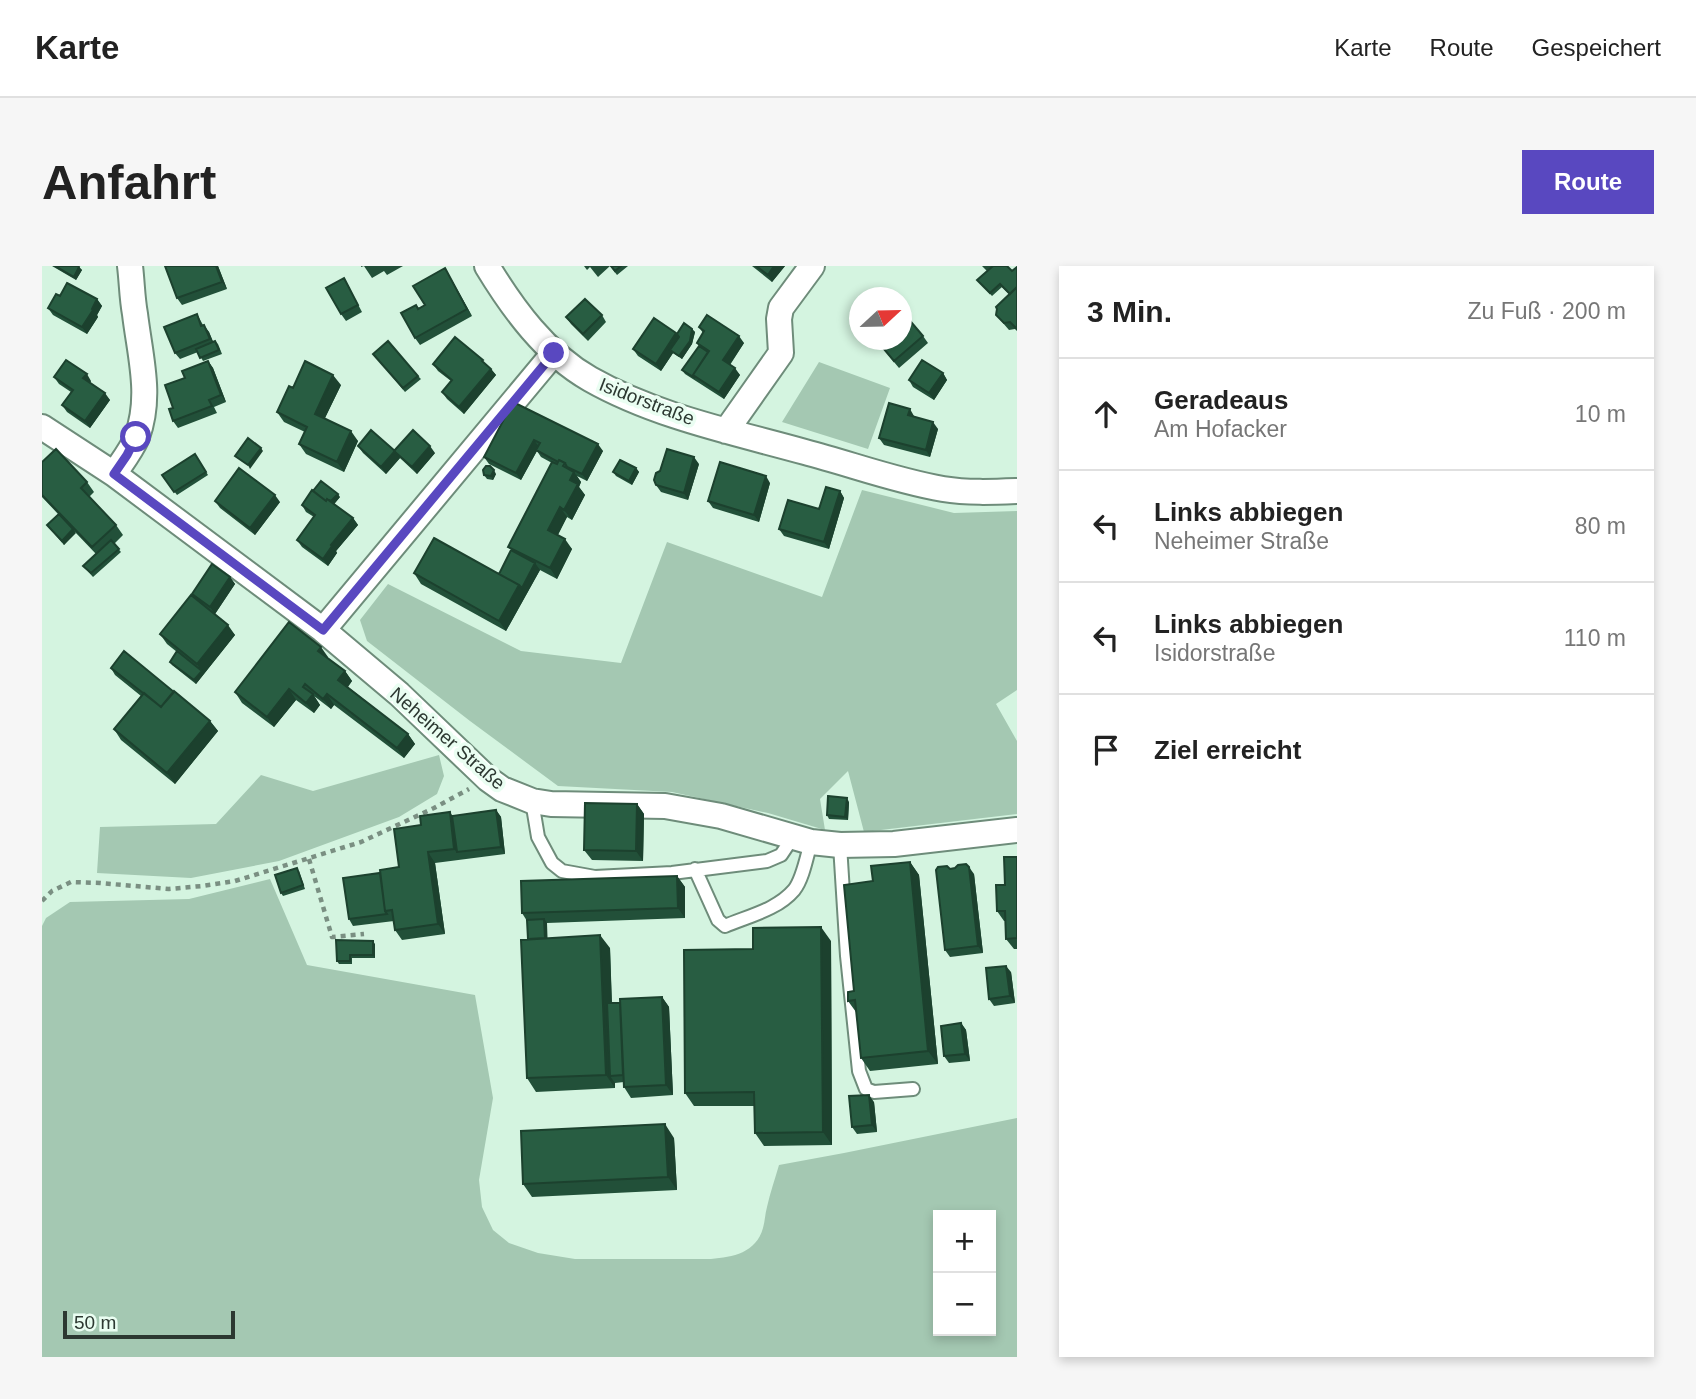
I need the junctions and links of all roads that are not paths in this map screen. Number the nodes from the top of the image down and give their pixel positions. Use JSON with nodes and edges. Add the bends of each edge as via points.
{"nodes":[{"id":1,"x":130,"y":266,"type":"edge"},
{"id":2,"x":487,"y":266,"type":"edge"},
{"id":3,"x":812,"y":266,"type":"edge"},
{"id":4,"x":554,"y":353,"type":"junction"},
{"id":5,"x":42,"y":427,"type":"edge"},
{"id":6,"x":726,"y":431,"type":"junction"},
{"id":7,"x":114,"y":474,"type":"junction"},
{"id":8,"x":1017,"y":491,"type":"edge"},
{"id":9,"x":323,"y":630,"type":"junction"},
{"id":10,"x":532,"y":801,"type":"junction"},
{"id":11,"x":1017,"y":830,"type":"edge"},
{"id":12,"x":802,"y":840,"type":"junction"},
{"id":13,"x":840,"y":845,"type":"junction"},
{"id":14,"x":695,"y":869,"type":"junction"},
{"id":15,"x":914,"y":1089,"type":"dead end"}],
"edges":[{"from":1,"to":7,"type":"street","via":[[145,390],[136,437]]},
{"from":2,"to":4,"type":"street","name":"Isidorstraße","via":[[524,320]]},
{"from":3,"to":6,"type":"street","via":[[782,308],[781,353]]},
{"from":4,"to":6,"type":"street","name":"Isidorstraße","via":[[588,378],[631,399]]},
{"from":4,"to":9,"type":"street"},
{"from":5,"to":7,"type":"street","name":"Neheimer Straße"},
{"from":6,"to":8,"type":"street","name":"Isidorstraße","via":[[905,481],[944,489]]},
{"from":7,"to":9,"type":"street","name":"Neheimer Straße"},
{"from":9,"to":10,"type":"street","name":"Neheimer Straße","via":[[488,779]]},
{"from":10,"to":12,"type":"street","name":"Neheimer Straße","via":[[665,806],[721,816]]},
{"from":10,"to":14,"type":"lane","via":[[538,837],[552,863],[562,871],[595,877]]},
{"from":11,"to":13,"type":"street","name":"Neheimer Straße","via":[[894,844]]},
{"from":12,"to":13,"type":"street","name":"Neheimer Straße"},
{"from":12,"to":14,"type":"lane","via":[[767,861]]},
{"from":12,"to":14,"type":"lane","via":[[804,868],[795,889],[771,908],[725,926]]},
{"from":13,"to":15,"type":"lane","via":[[859,1071],[866,1089],[874,1092]]}]}
